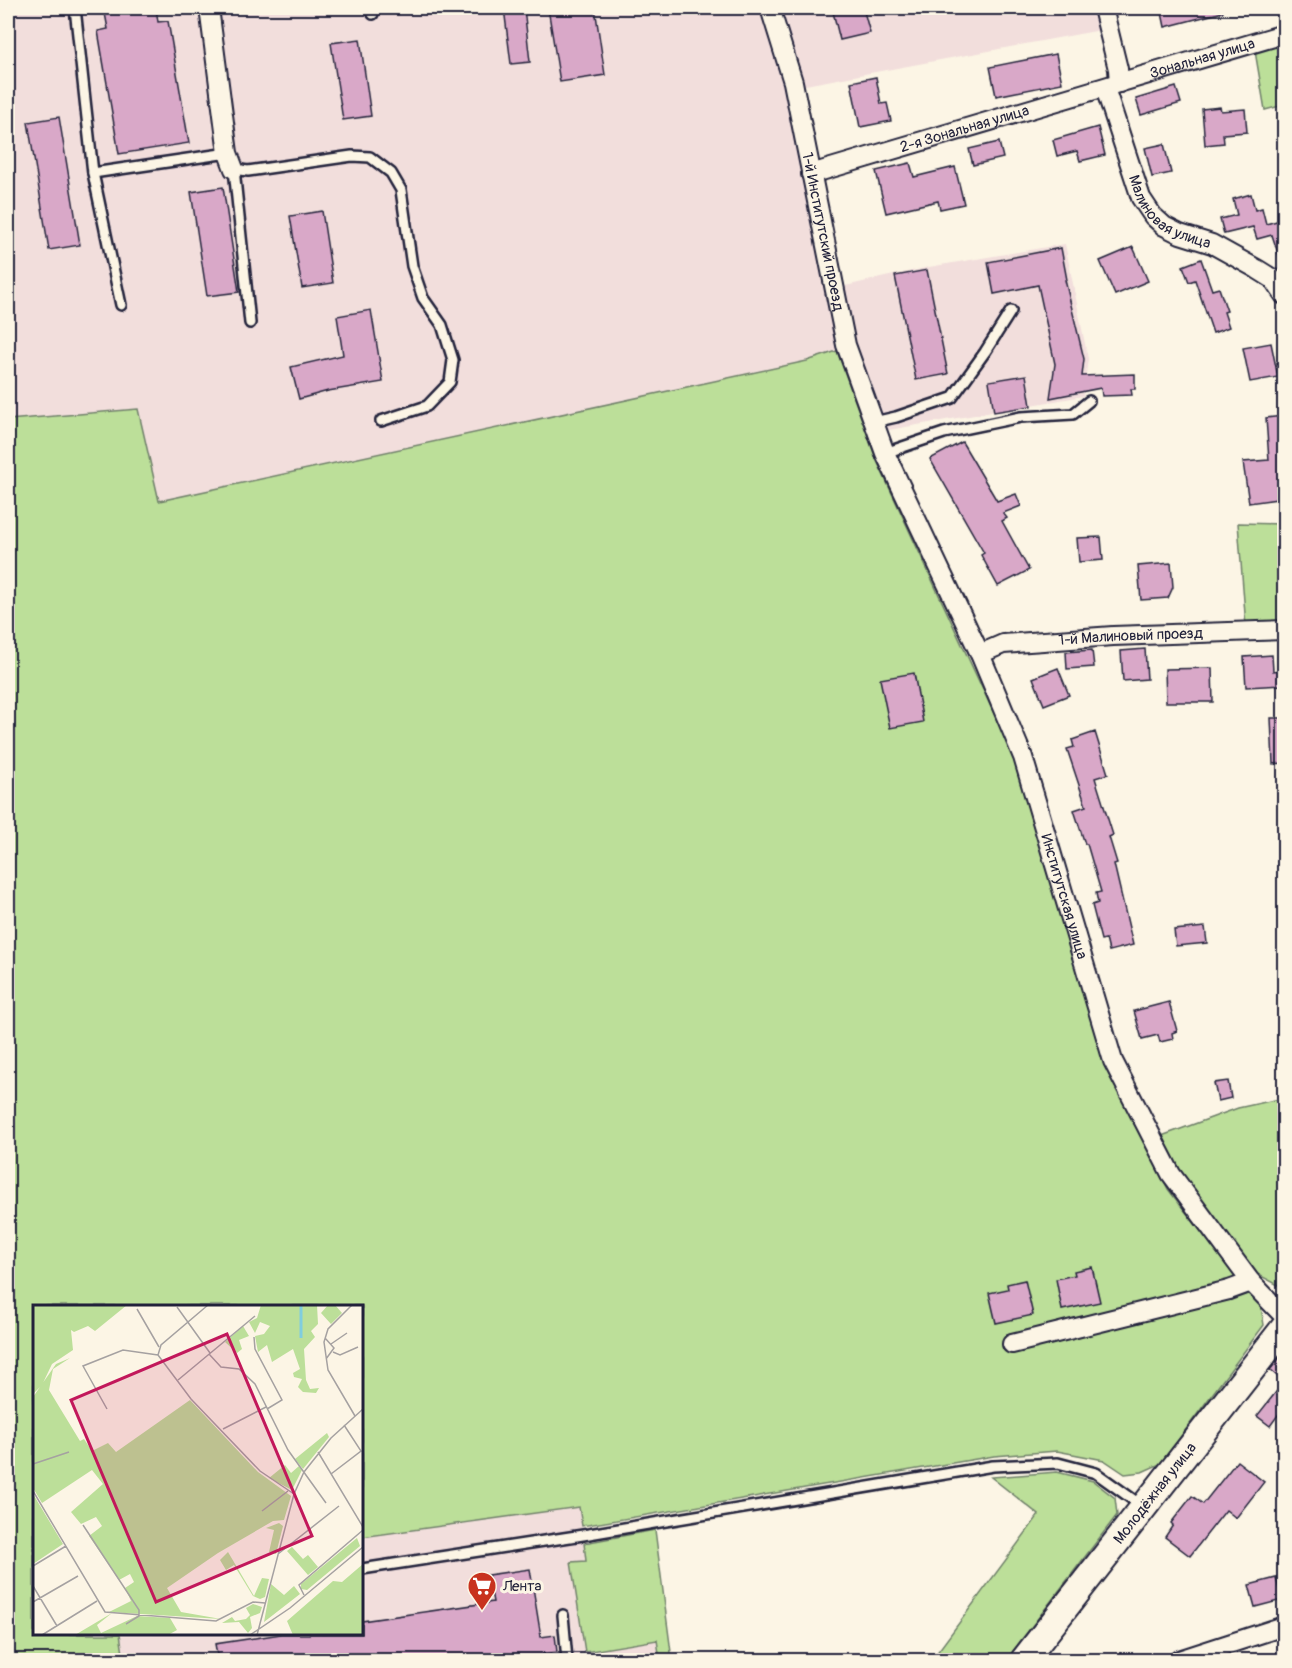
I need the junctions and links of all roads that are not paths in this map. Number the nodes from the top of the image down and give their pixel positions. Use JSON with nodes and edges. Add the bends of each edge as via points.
{"nodes":[{"id":1,"x":75,"y":8,"type":"edge"},
{"id":2,"x":209,"y":8,"type":"edge"},
{"id":3,"x":770,"y":8,"type":"edge"},
{"id":4,"x":1103,"y":8,"type":"edge"},
{"id":5,"x":1284,"y":34,"type":"edge"},
{"id":6,"x":1112,"y":86,"type":"junction"},
{"id":7,"x":231,"y":161,"type":"junction"},
{"id":8,"x":93,"y":173,"type":"junction"},
{"id":9,"x":811,"y":174,"type":"junction"},
{"id":10,"x":1284,"y":295,"type":"edge"},
{"id":11,"x":121,"y":305,"type":"dead end"},
{"id":12,"x":1011,"y":310,"type":"dead end"},
{"id":13,"x":250,"y":323,"type":"dead end"},
{"id":14,"x":1089,"y":401,"type":"dead end"},
{"id":15,"x":381,"y":421,"type":"dead end"},
{"id":16,"x":874,"y":422,"type":"junction"},
{"id":17,"x":885,"y":453,"type":"junction"},
{"id":18,"x":1284,"y":630,"type":"edge"},
{"id":19,"x":980,"y":654,"type":"junction"},
{"id":20,"x":1251,"y":1282,"type":"junction"},
{"id":21,"x":1284,"y":1316,"type":"edge"},
{"id":22,"x":1284,"y":1328,"type":"edge"},
{"id":23,"x":1012,"y":1344,"type":"dead end"},
{"id":24,"x":1144,"y":1508,"type":"junction"},
{"id":25,"x":363,"y":1569,"type":"edge"},
{"id":26,"x":563,"y":1615,"type":"dead end"},
{"id":27,"x":1284,"y":1626,"type":"edge"},
{"id":28,"x":567,"y":1660,"type":"edge"},
{"id":29,"x":618,"y":1660,"type":"edge"},
{"id":30,"x":639,"y":1660,"type":"edge"},
{"id":31,"x":1024,"y":1660,"type":"edge"},
{"id":32,"x":1179,"y":1660,"type":"edge"}],
"edges":[{"from":1,"to":8,"type":"lane"},
{"from":2,"to":7,"type":"street"},
{"from":3,"to":9,"type":"street","name":"1-й Институтский проезд","via":[[793,82]]},
{"from":4,"to":6,"type":"street","name":"Малиновая улица","via":[[1118,69]]},
{"from":5,"to":6,"type":"street","name":"Зональная улица"},
{"from":6,"to":9,"type":"street","name":"2-я Зональная улица"},
{"from":6,"to":10,"type":"street","name":"Малиновая улица","via":[[1141,198],[1153,216],[1164,226],[1212,244],[1257,269],[1273,279]]},
{"from":7,"to":8,"type":"lane"},
{"from":7,"to":13,"type":"lane"},
{"from":7,"to":15,"type":"lane","via":[[248,171],[352,156],[370,157],[396,181],[401,190],[412,266],[423,298],[442,325],[453,360],[450,382],[427,406]]},
{"from":8,"to":11,"type":"lane"},
{"from":9,"to":16,"type":"street","name":"1-й Институтский проезд","via":[[846,345]]},
{"from":12,"to":16,"type":"lane","via":[[952,398]]},
{"from":14,"to":17,"type":"lane","via":[[1073,414],[1021,417],[944,434]]},
{"from":16,"to":17,"type":"street","name":"1-й Институтский проезд"},
{"from":17,"to":19,"type":"street","name":"Институтская улица"},
{"from":18,"to":19,"type":"street","name":"1-й Малиновый проезд","via":[[1003,644]]},
{"from":19,"to":20,"type":"street","name":"Институтская улица","via":[[1023,758],[1113,1061],[1171,1174]]},
{"from":20,"to":21,"type":"street","name":"Институтская улица"},
{"from":20,"to":23,"type":"street"},
{"from":22,"to":24,"type":"street","name":"Молодёжная улица"},
{"from":24,"to":25,"type":"lane","via":[[1096,1473],[1058,1463],[993,1466]]},
{"from":24,"to":31,"type":"street","name":"Молодёжная улица"},
{"from":26,"to":28,"type":"lane"},
{"from":27,"to":32,"type":"street"},
{"from":29,"to":30,"type":"lane"}]}
